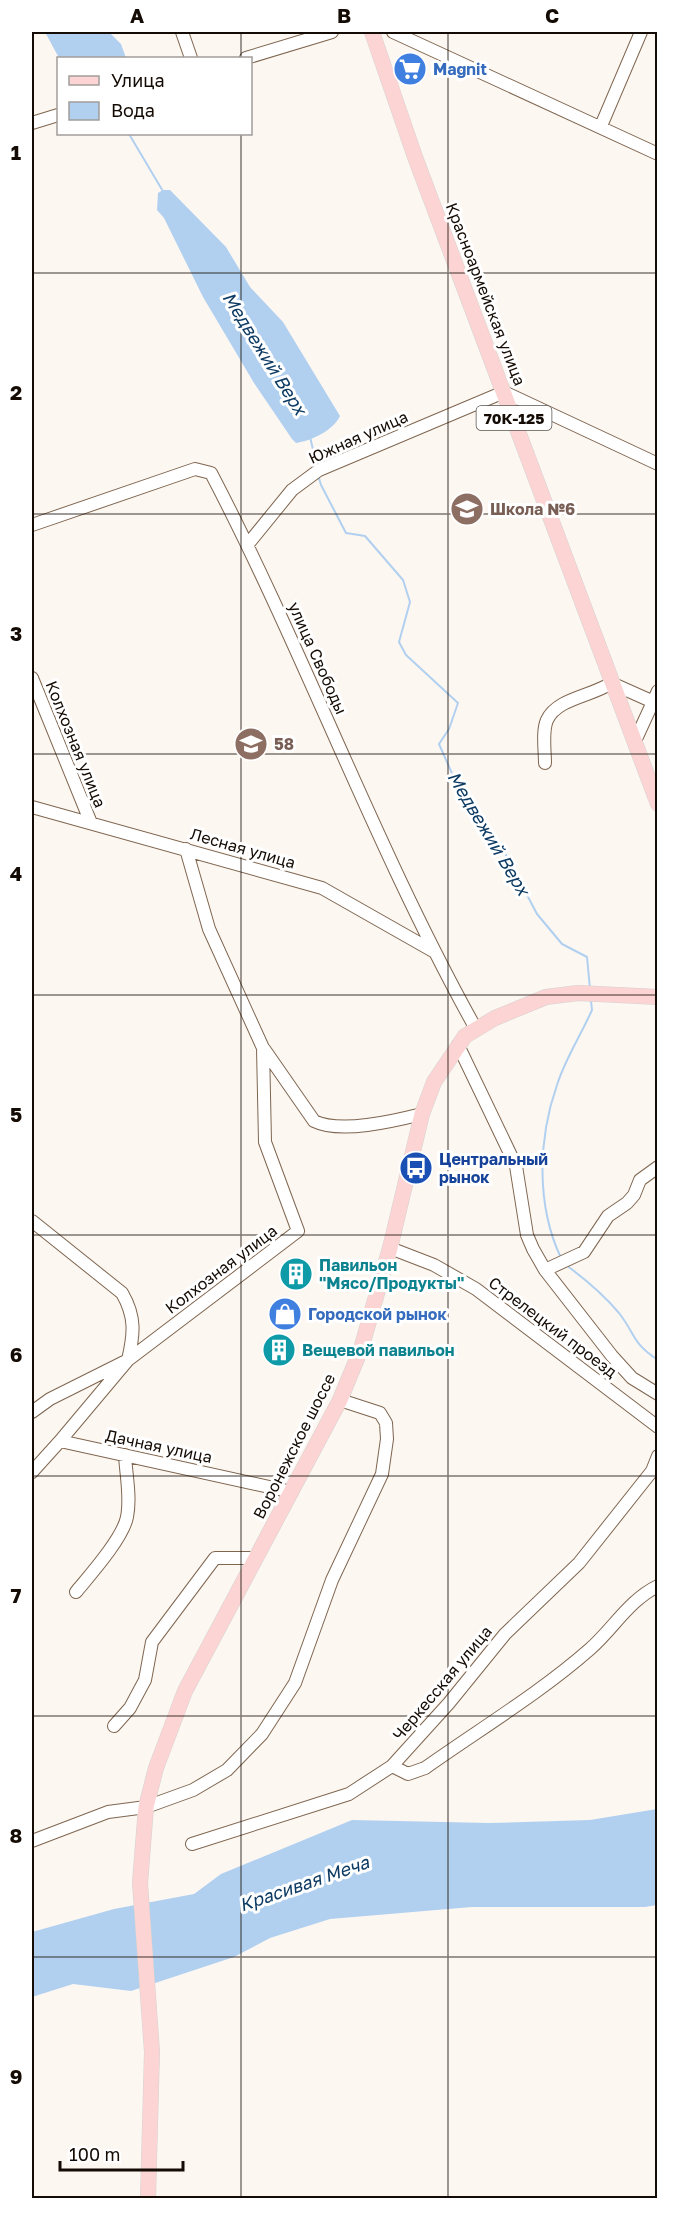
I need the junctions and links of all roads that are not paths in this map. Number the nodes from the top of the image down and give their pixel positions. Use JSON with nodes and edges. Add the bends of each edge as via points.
{"nodes":[{"id":1,"x":182,"y":32,"type":"edge"},
{"id":2,"x":332,"y":32,"type":"edge"},
{"id":3,"x":372,"y":32,"type":"edge"},
{"id":4,"x":393,"y":32,"type":"edge"},
{"id":5,"x":641,"y":32,"type":"edge"},
{"id":6,"x":191,"y":57,"type":"edge"},
{"id":7,"x":249,"y":57,"type":"edge"},
{"id":8,"x":57,"y":115,"type":"edge"},
{"id":9,"x":32,"y":123,"type":"edge"},
{"id":10,"x":601,"y":126,"type":"junction"},
{"id":11,"x":657,"y":154,"type":"edge"},
{"id":12,"x":504,"y":392,"type":"junction"},
{"id":13,"x":657,"y":464,"type":"edge"},
{"id":14,"x":32,"y":525,"type":"edge"},
{"id":15,"x":248,"y":544,"type":"junction"},
{"id":16,"x":32,"y":678,"type":"edge"},
{"id":17,"x":611,"y":683,"type":"junction"},
{"id":18,"x":656,"y":699,"type":"edge"},
{"id":19,"x":635,"y":741,"type":"junction"},
{"id":20,"x":545,"y":763,"type":"dead end"},
{"id":21,"x":657,"y":804,"type":"edge"},
{"id":22,"x":32,"y":807,"type":"edge"},
{"id":23,"x":91,"y":823,"type":"junction"},
{"id":24,"x":186,"y":849,"type":"junction"},
{"id":25,"x":433,"y":951,"type":"junction"},
{"id":26,"x":657,"y":997,"type":"edge"},
{"id":27,"x":476,"y":1029,"type":"junction"},
{"id":28,"x":458,"y":1045,"type":"junction"},
{"id":29,"x":263,"y":1048,"type":"junction"},
{"id":30,"x":422,"y":1114,"type":"junction"},
{"id":31,"x":657,"y":1167,"type":"edge"},
{"id":32,"x":32,"y":1221,"type":"edge"},
{"id":33,"x":390,"y":1248,"type":"junction"},
{"id":34,"x":545,"y":1269,"type":"junction"},
{"id":35,"x":128,"y":1360,"type":"junction"},
{"id":36,"x":657,"y":1394,"type":"edge"},
{"id":37,"x":340,"y":1400,"type":"junction"},
{"id":38,"x":32,"y":1412,"type":"edge"},
{"id":39,"x":657,"y":1427,"type":"edge"},
{"id":40,"x":60,"y":1441,"type":"junction"},
{"id":41,"x":124,"y":1455,"type":"junction"},
{"id":42,"x":657,"y":1456,"type":"edge"},
{"id":43,"x":32,"y":1472,"type":"edge"},
{"id":44,"x":292,"y":1492,"type":"junction"},
{"id":45,"x":256,"y":1558,"type":"junction"},
{"id":46,"x":657,"y":1586,"type":"edge"},
{"id":47,"x":76,"y":1592,"type":"dead end"},
{"id":48,"x":114,"y":1726,"type":"dead end"},
{"id":49,"x":392,"y":1767,"type":"junction"},
{"id":50,"x":146,"y":1807,"type":"junction"},
{"id":51,"x":32,"y":1841,"type":"edge"},
{"id":52,"x":192,"y":1844,"type":"dead end"},
{"id":53,"x":148,"y":2199,"type":"edge"}],
"edges":[{"from":1,"to":6,"type":"street"},
{"from":2,"to":7,"type":"street"},
{"from":3,"to":12,"type":"main road","name":"Красноармейская улица","number":"70К-125"},
{"from":4,"to":10,"type":"street"},
{"from":5,"to":10,"type":"street"},
{"from":8,"to":9,"type":"street"},
{"from":10,"to":11,"type":"street"},
{"from":12,"to":13,"type":"street"},
{"from":12,"to":15,"type":"street","name":"Южная улица","via":[[319,470],[292,490]]},
{"from":12,"to":17,"type":"main road","name":"Красноармейская улица","number":"70К-125"},
{"from":14,"to":15,"type":"street","name":"улица Свободы","via":[[195,469],[212,473]]},
{"from":15,"to":25,"type":"street","name":"улица Свободы"},
{"from":16,"to":23,"type":"street","name":"Колхозная улица"},
{"from":17,"to":18,"type":"street"},
{"from":17,"to":19,"type":"main road","name":"Красноармейская улица","number":"70К-125"},
{"from":17,"to":20,"type":"street","via":[[556,708],[546,722]]},
{"from":18,"to":19,"type":"street"},
{"from":19,"to":21,"type":"main road","name":"Красноармейская улица","number":"70К-125"},
{"from":22,"to":23,"type":"street","name":"Лесная улица"},
{"from":23,"to":24,"type":"street","name":"Лесная улица"},
{"from":24,"to":25,"type":"street","name":"Лесная улица","via":[[322,888]]},
{"from":24,"to":29,"type":"street","name":"Колхозная улица","via":[[209,929]]},
{"from":25,"to":27,"type":"street","name":"улица Свободы"},
{"from":26,"to":27,"type":"main road","name":"Воронежское шоссе","via":[[578,993],[546,997]]},
{"from":27,"to":28,"type":"main road","name":"Воронежское шоссе"},
{"from":28,"to":30,"type":"main road","name":"Воронежское шоссе","via":[[434,1082]]},
{"from":28,"to":34,"type":"street","via":[[516,1166],[527,1235]]},
{"from":29,"to":30,"type":"street","via":[[314,1121],[324,1126],[389,1122]]},
{"from":29,"to":35,"type":"street","name":"Колхозная улица","via":[[265,1142],[298,1231]]},
{"from":30,"to":33,"type":"main road","name":"Воронежское шоссе"},
{"from":31,"to":34,"type":"street","via":[[640,1180],[627,1203],[608,1216],[584,1252]]},
{"from":32,"to":35,"type":"street","via":[[122,1293],[131,1309],[135,1332]]},
{"from":33,"to":37,"type":"main road","name":"Воронежское шоссе","via":[[361,1349]]},
{"from":33,"to":39,"type":"street","name":"Стрелецкий проезд","via":[[434,1264],[476,1289]]},
{"from":34,"to":36,"type":"street","via":[[632,1378]]},
{"from":35,"to":38,"type":"street"},
{"from":35,"to":40,"type":"street","name":"Колхозная улица"},
{"from":37,"to":44,"type":"main road","name":"Воронежское шоссе"},
{"from":37,"to":50,"type":"street","via":[[380,1413],[386,1423],[386,1451],[382,1474],[332,1580],[295,1683],[262,1734],[227,1770],[193,1790]]},
{"from":40,"to":41,"type":"street","name":"Дачная улица"},
{"from":40,"to":43,"type":"street"},
{"from":41,"to":44,"type":"street","name":"Дачная улица"},
{"from":41,"to":47,"type":"street","via":[[127,1519],[107,1553]]},
{"from":42,"to":49,"type":"street","name":"Черкесская улица","via":[[652,1471],[579,1563],[505,1634]]},
{"from":44,"to":45,"type":"main road","name":"Воронежское шоссе"},
{"from":45,"to":48,"type":"street","via":[[215,1558],[152,1642],[145,1680],[130,1708]]},
{"from":45,"to":50,"type":"main road","name":"Воронежское шоссе","via":[[185,1692],[161,1750]]},
{"from":46,"to":49,"type":"street","via":[[626,1610],[591,1649],[425,1768],[408,1774]]},
{"from":49,"to":52,"type":"street","name":"Черкесская улица","via":[[349,1794]]},
{"from":50,"to":51,"type":"street","via":[[108,1812]]},
{"from":50,"to":53,"type":"main road","name":"Воронежское шоссе","via":[[140,1883],[153,2086]]}]}
